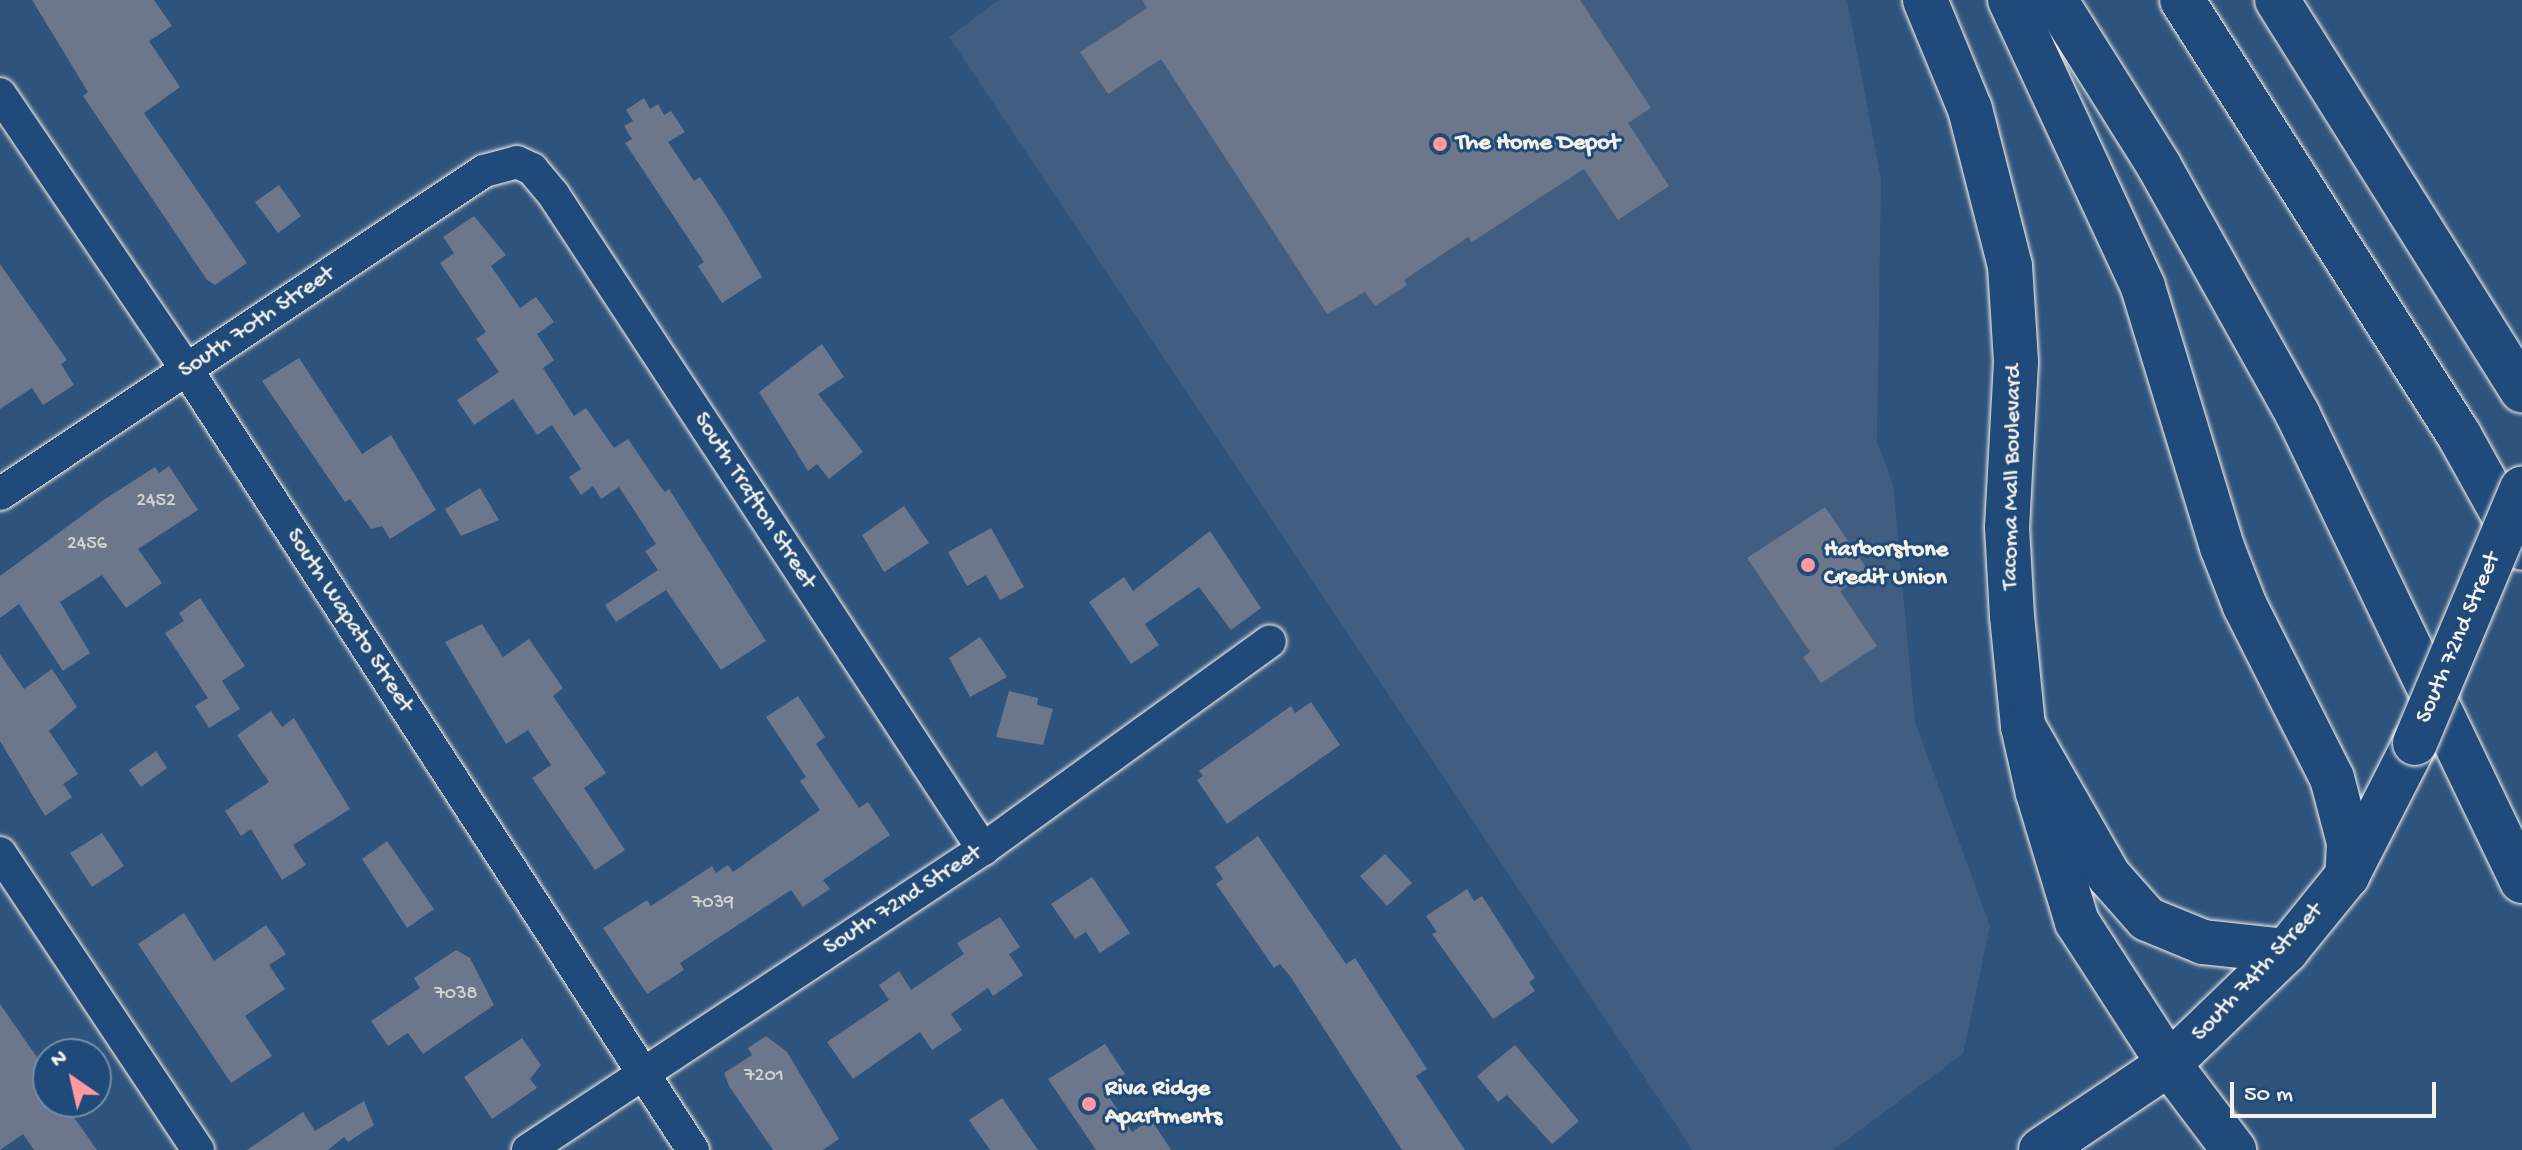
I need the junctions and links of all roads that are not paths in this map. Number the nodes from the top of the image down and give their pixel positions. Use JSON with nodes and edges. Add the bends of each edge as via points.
{"nodes":[{"id":1,"x":1925,"y":0,"type":"edge"},
{"id":2,"x":2010,"y":0,"type":"edge"},
{"id":3,"x":2055,"y":0,"type":"edge"},
{"id":4,"x":2182,"y":0,"type":"edge"},
{"id":5,"x":2277,"y":0,"type":"edge"},
{"id":6,"x":0,"y":94,"type":"edge"},
{"id":7,"x":517,"y":162,"type":"joint"},
{"id":8,"x":187,"y":370,"type":"junction"},
{"id":9,"x":2522,"y":390,"type":"edge"},
{"id":10,"x":2522,"y":489,"type":"edge"},
{"id":11,"x":0,"y":494,"type":"edge"},
{"id":12,"x":2522,"y":548,"type":"edge"},
{"id":13,"x":1270,"y":641,"type":"dead end"},
{"id":14,"x":2023,"y":726,"type":"junction"},
{"id":15,"x":2415,"y":743,"type":"joint"},
{"id":16,"x":983,"y":849,"type":"junction"},
{"id":17,"x":0,"y":853,"type":"edge"},
{"id":18,"x":2347,"y":876,"type":"junction"},
{"id":19,"x":2522,"y":881,"type":"edge"},
{"id":20,"x":2286,"y":951,"type":"junction"},
{"id":21,"x":2169,"y":1064,"type":"junction"},
{"id":22,"x":642,"y":1073,"type":"junction"},
{"id":23,"x":198,"y":1150,"type":"edge"},
{"id":24,"x":528,"y":1150,"type":"edge"},
{"id":25,"x":693,"y":1150,"type":"edge"},
{"id":26,"x":2041,"y":1150,"type":"edge"},
{"id":27,"x":2234,"y":1150,"type":"edge"}],
"edges":[{"from":1,"to":14,"type":"main road","name":"Tacoma Mall Boulevard","via":[[1970,109],[2010,266],[2016,362],[2007,527]]},
{"from":2,"to":18,"type":"main road","via":[[2143,287],[2245,606],[2332,778],[2349,843]]},
{"from":3,"to":19,"type":"main road","via":[[2159,166],[2298,415]]},
{"from":4,"to":12,"type":"main road","via":[[2459,435]]},
{"from":5,"to":9,"type":"main road"},
{"from":6,"to":8,"type":"street","name":"South Wapato Street"},
{"from":7,"to":8,"type":"street","name":"South 70th Street","via":[[484,171]]},
{"from":7,"to":16,"type":"street","name":"South Trafton Street","via":[[532,169],[553,194]]},
{"from":8,"to":11,"type":"street","name":"South 70th Street"},
{"from":8,"to":22,"type":"street","name":"South Wapato Street"},
{"from":10,"to":15,"type":"main road","name":"South 72nd Street","bridge":true},
{"from":13,"to":16,"type":"street","name":"South 72nd Street"},
{"from":14,"to":20,"type":"main road","via":[[2109,876],[2147,919],[2184,938],[2240,950]]},
{"from":14,"to":21,"type":"main road","name":"Tacoma Mall Boulevard","via":[[2049,841],[2077,922]]},
{"from":15,"to":18,"type":"main road","name":"South 74th Street"},
{"from":16,"to":22,"type":"street","name":"South 72nd Street"},
{"from":17,"to":23,"type":"street"},
{"from":18,"to":20,"type":"main road","name":"South 74th Street"},
{"from":20,"to":21,"type":"main road","name":"South 74th Street"},
{"from":21,"to":26,"type":"main road","name":"South 74th Street"},
{"from":21,"to":27,"type":"main road","name":"Tacoma Mall Boulevard"},
{"from":22,"to":24,"type":"street","name":"South 72nd Street"},
{"from":22,"to":25,"type":"street","name":"South Wapato Street"}]}
